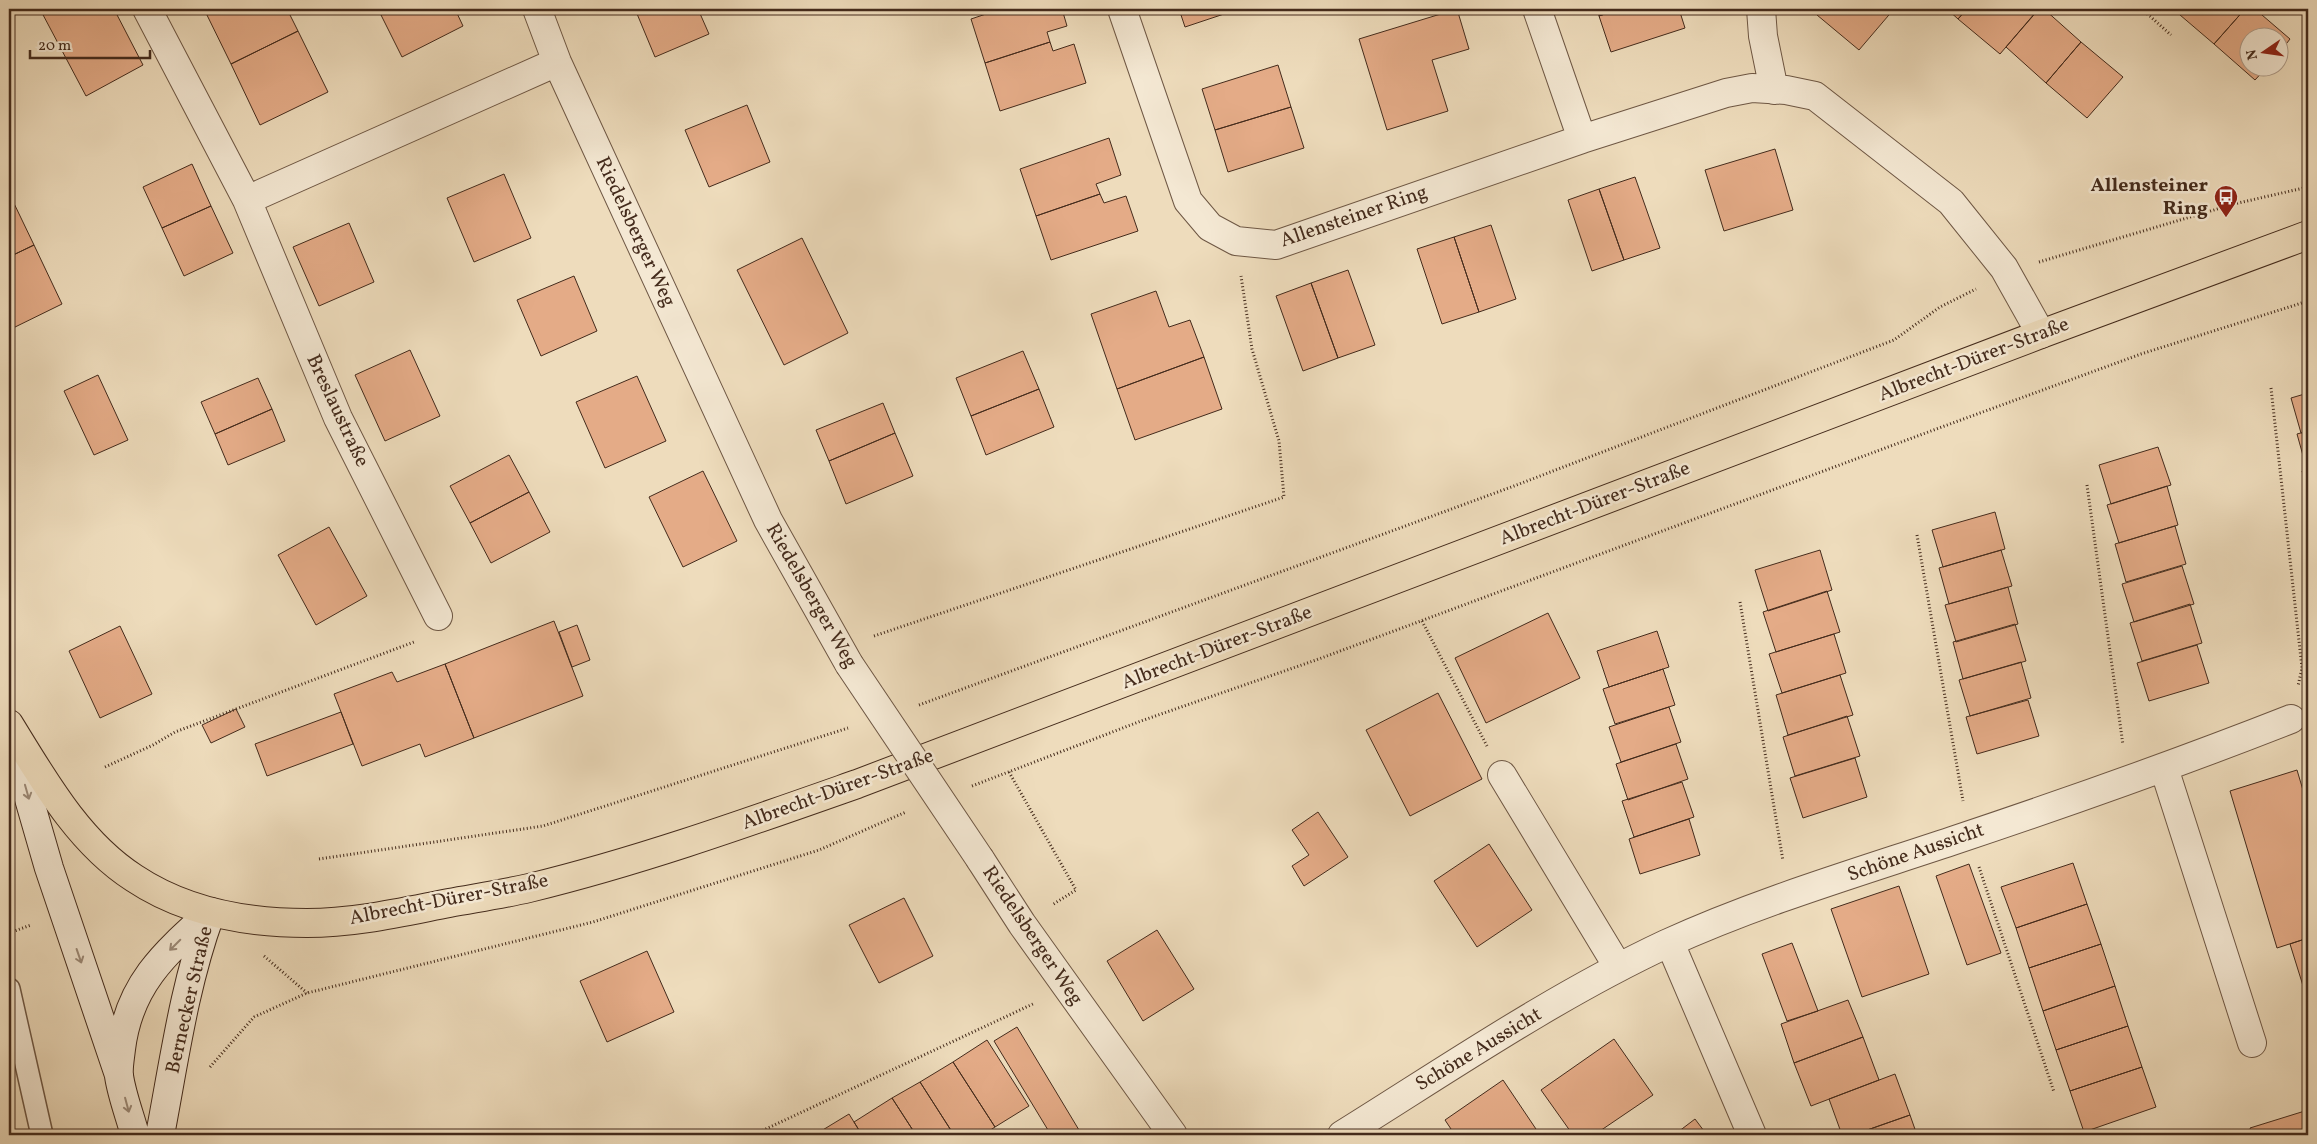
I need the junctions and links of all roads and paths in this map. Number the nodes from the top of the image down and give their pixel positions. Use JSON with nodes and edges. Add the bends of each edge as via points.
{"nodes":[{"id":1,"x":147,"y":9,"type":"edge"},
{"id":2,"x":537,"y":9,"type":"edge"},
{"id":3,"x":1122,"y":9,"type":"edge"},
{"id":4,"x":1537,"y":9,"type":"edge"},
{"id":5,"x":1761,"y":9,"type":"edge"},
{"id":6,"x":2142,"y":9,"type":"edge"},
{"id":7,"x":2170,"y":35,"type":"dead end"},
{"id":8,"x":557,"y":62,"type":"junction"},
{"id":9,"x":1774,"y":90,"type":"junction"},
{"id":10,"x":1582,"y":139,"type":"junction"},
{"id":11,"x":2308,"y":187,"type":"edge"},
{"id":12,"x":247,"y":200,"type":"junction"},
{"id":13,"x":2308,"y":235,"type":"edge"},
{"id":14,"x":1236,"y":241,"type":"junction"},
{"id":15,"x":2050,"y":258,"type":"dead end"},
{"id":16,"x":2308,"y":300,"type":"edge"},
{"id":17,"x":1940,"y":307,"type":"dead end"},
{"id":18,"x":2041,"y":334,"type":"junction"},
{"id":19,"x":2271,"y":388,"type":"dead end"},
{"id":20,"x":2087,"y":485,"type":"dead end"},
{"id":21,"x":1740,"y":602,"type":"dead end"},
{"id":22,"x":438,"y":616,"type":"joint"},
{"id":23,"x":1422,"y":621,"type":"junction"},
{"id":24,"x":845,"y":656,"type":"junction"},
{"id":25,"x":910,"y":708,"type":"dead end"},
{"id":26,"x":2291,"y":719,"type":"joint"},
{"id":27,"x":9,"y":724,"type":"edge"},
{"id":28,"x":853,"y":726,"type":"dead end"},
{"id":29,"x":9,"y":728,"type":"edge"},
{"id":30,"x":105,"y":767,"type":"dead end"},
{"id":31,"x":2164,"y":768,"type":"junction"},
{"id":32,"x":1009,"y":772,"type":"junction"},
{"id":33,"x":1502,"y":775,"type":"joint"},
{"id":34,"x":2128,"y":780,"type":"junction"},
{"id":35,"x":964,"y":789,"type":"dead end"},
{"id":36,"x":912,"y":809,"type":"dead end"},
{"id":37,"x":319,"y":859,"type":"dead end"},
{"id":38,"x":1789,"y":896,"type":"junction"},
{"id":39,"x":211,"y":912,"type":"junction"},
{"id":40,"x":1022,"y":924,"type":"junction"},
{"id":41,"x":1670,"y":943,"type":"junction"},
{"id":42,"x":1618,"y":967,"type":"junction"},
{"id":43,"x":1068,"y":988,"type":"junction"},
{"id":44,"x":9,"y":989,"type":"edge"},
{"id":45,"x":2252,"y":1043,"type":"dead end"},
{"id":46,"x":208,"y":1068,"type":"dead end"},
{"id":47,"x":119,"y":1075,"type":"junction"},
{"id":48,"x":42,"y":1135,"type":"edge"},
{"id":49,"x":135,"y":1135,"type":"edge"},
{"id":50,"x":160,"y":1135,"type":"edge"},
{"id":51,"x":753,"y":1135,"type":"edge"},
{"id":52,"x":1173,"y":1135,"type":"edge"},
{"id":53,"x":1342,"y":1135,"type":"edge"},
{"id":54,"x":1752,"y":1135,"type":"edge"}],
"edges":[{"from":1,"to":12,"type":"street","name":"Breslaustraße"},
{"from":2,"to":8,"type":"street","name":"Riedelsberger Weg"},
{"from":3,"to":14,"type":"street","name":"Allensteiner Ring","via":[[1188,201],[1210,227]]},
{"from":4,"to":10,"type":"street"},
{"from":5,"to":9,"type":"street"},
{"from":6,"to":7,"type":"path"},
{"from":8,"to":12,"type":"street"},
{"from":8,"to":24,"type":"street","name":"Riedelsberger Weg","via":[[768,520]]},
{"from":9,"to":10,"type":"street","name":"Allensteiner Ring","via":[[1752,88],[1726,93]]},
{"from":9,"to":18,"type":"street","name":"Allensteiner Ring","via":[[1815,96],[1950,202],[2004,268]]},
{"from":10,"to":14,"type":"street","name":"Allensteiner Ring","via":[[1276,245]]},
{"from":11,"to":15,"type":"path","via":[[2234,204]]},
{"from":12,"to":22,"type":"street","name":"Breslaustraße","via":[[338,418]]},
{"from":13,"to":18,"type":"main road","name":"Albrecht-Dürer-Straße"},
{"from":14,"to":24,"type":"path","via":[[1252,349],[1280,441],[1284,497]]},
{"from":16,"to":23,"type":"path","via":[[2141,354]]},
{"from":17,"to":25,"type":"path","via":[[1885,344],[1496,493]]},
{"from":18,"to":39,"type":"main road","name":"Albrecht-Dürer-Straße","via":[[857,784],[720,832],[529,888],[370,918],[308,923],[259,920]]},
{"from":19,"to":26,"type":"path","via":[[2302,668]]},
{"from":20,"to":34,"type":"path"},
{"from":21,"to":38,"type":"path"},
{"from":22,"to":30,"type":"path","via":[[429,637],[175,732]]},
{"from":23,"to":32,"type":"path","via":[[1141,721]]},
{"from":23,"to":33,"type":"path"},
{"from":24,"to":40,"type":"street","name":"Riedelsberger Weg","bridge":true},
{"from":26,"to":31,"type":"street","name":"Schöne Aussicht"},
{"from":27,"to":39,"type":"main road","name":"Albrecht-Dürer-Straße","via":[[46,784],[80,829],[109,859],[142,883]]},
{"from":28,"to":37,"type":"path","via":[[543,826]]},
{"from":29,"to":47,"type":"street","one_way":true,"via":[[49,868]]},
{"from":31,"to":34,"type":"street","name":"Schöne Aussicht"},
{"from":31,"to":45,"type":"street"},
{"from":32,"to":35,"type":"path"},
{"from":32,"to":40,"type":"path","via":[[1076,890]]},
{"from":33,"to":42,"type":"street"},
{"from":34,"to":38,"type":"street","name":"Schöne Aussicht"},
{"from":36,"to":46,"type":"path","via":[[819,850],[593,922],[307,993],[254,1017]]},
{"from":38,"to":41,"type":"street","name":"Schöne Aussicht"},
{"from":39,"to":47,"type":"street","name":"Bernecker Straße","one_way":true,"via":[[153,969],[130,1006],[123,1032]]},
{"from":39,"to":50,"type":"street","name":"Bernecker Straße","via":[[187,993]]},
{"from":40,"to":43,"type":"street","name":"Riedelsberger Weg"},
{"from":41,"to":42,"type":"street","name":"Schöne Aussicht"},
{"from":41,"to":54,"type":"street"},
{"from":42,"to":53,"type":"street","name":"Schöne Aussicht"},
{"from":43,"to":51,"type":"path"},
{"from":43,"to":52,"type":"street","name":"Riedelsberger Weg"},
{"from":44,"to":48,"type":"lane"},
{"from":47,"to":49,"type":"street","name":"Bernecker Straße","one_way":true}]}
